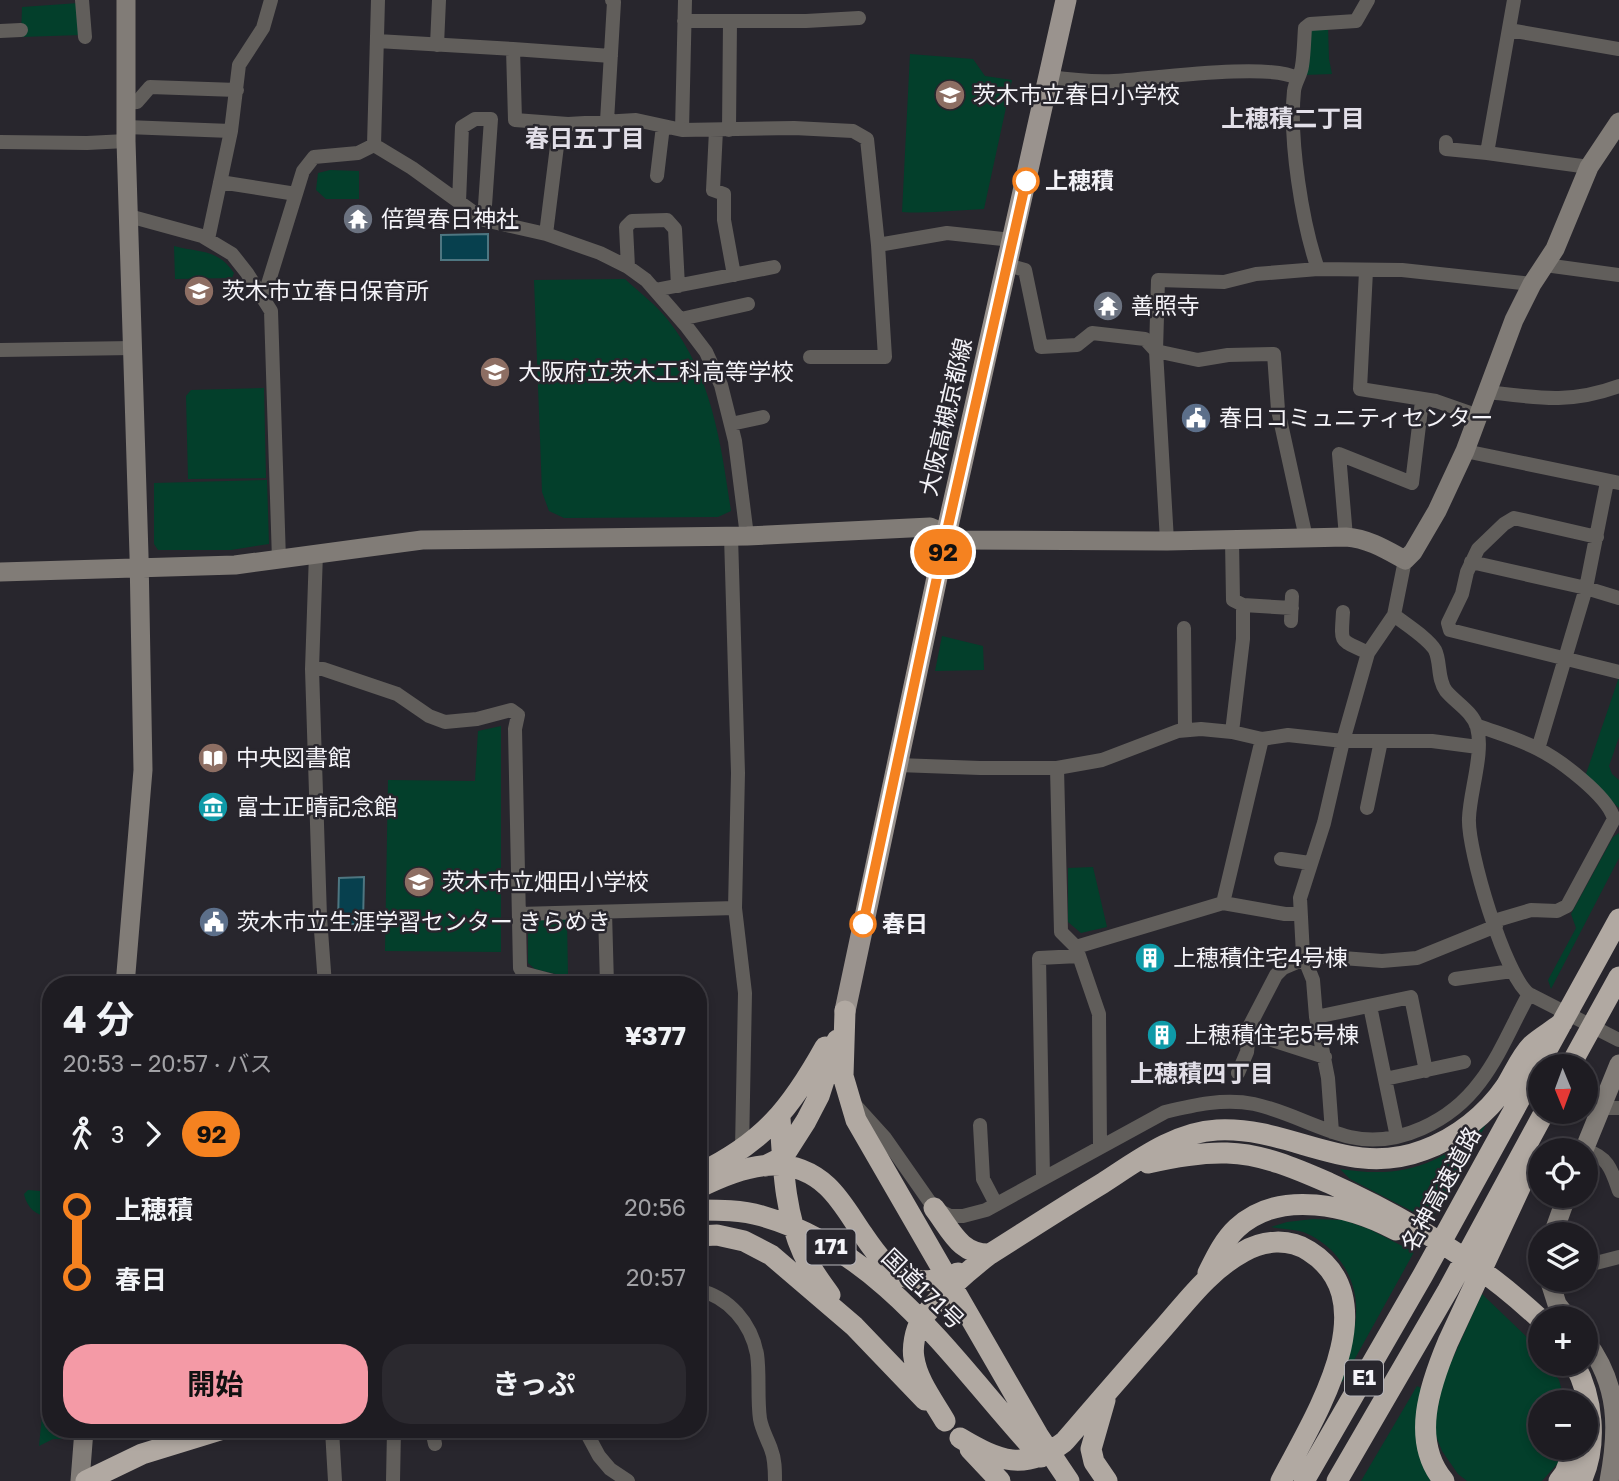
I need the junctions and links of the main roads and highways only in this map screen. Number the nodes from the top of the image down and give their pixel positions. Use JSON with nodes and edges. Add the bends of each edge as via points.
{"nodes":[{"id":1,"x":1066,"y":0,"type":"edge"},
{"id":2,"x":1619,"y":919,"type":"edge"},
{"id":3,"x":1619,"y":977,"type":"edge"},
{"id":4,"x":845,"y":1011,"type":"junction"},
{"id":5,"x":1579,"y":1054,"type":"edge"},
{"id":6,"x":1513,"y":1093,"type":"junction"},
{"id":7,"x":780,"y":1118,"type":"junction"},
{"id":8,"x":1545,"y":1124,"type":"edge"},
{"id":9,"x":783,"y":1157,"type":"junction"},
{"id":10,"x":707,"y":1169,"type":"edge"},
{"id":11,"x":1125,"y":1169,"type":"junction"},
{"id":12,"x":707,"y":1184,"type":"edge"},
{"id":13,"x":707,"y":1195,"type":"edge"},
{"id":14,"x":934,"y":1208,"type":"road end"},
{"id":15,"x":707,"y":1210,"type":"edge"},
{"id":16,"x":707,"y":1236,"type":"edge"},
{"id":17,"x":1486,"y":1239,"type":"junction"},
{"id":18,"x":990,"y":1254,"type":"junction"},
{"id":19,"x":970,"y":1269,"type":"junction"},
{"id":20,"x":1203,"y":1282,"type":"junction"},
{"id":21,"x":1528,"y":1308,"type":"edge"},
{"id":22,"x":854,"y":1326,"type":"junction"},
{"id":23,"x":1528,"y":1326,"type":"edge"},
{"id":24,"x":1579,"y":1376,"type":"edge"},
{"id":25,"x":1108,"y":1391,"type":"junction"},
{"id":26,"x":945,"y":1421,"type":"junction"},
{"id":27,"x":166,"y":1438,"type":"edge"},
{"id":28,"x":194,"y":1438,"type":"edge"},
{"id":29,"x":960,"y":1438,"type":"junction"},
{"id":30,"x":1032,"y":1439,"type":"junction"},
{"id":31,"x":142,"y":1454,"type":"junction"},
{"id":32,"x":1570,"y":1460,"type":"edge"},
{"id":33,"x":1061,"y":1474,"type":"edge"},
{"id":34,"x":86,"y":1481,"type":"edge"},
{"id":35,"x":1000,"y":1481,"type":"edge"},
{"id":36,"x":1107,"y":1481,"type":"edge"},
{"id":37,"x":1281,"y":1481,"type":"edge"},
{"id":38,"x":1304,"y":1481,"type":"edge"},
{"id":39,"x":1337,"y":1481,"type":"edge"},
{"id":40,"x":1444,"y":1481,"type":"edge"},
{"id":41,"x":1559,"y":1481,"type":"edge"},
{"id":42,"x":1581,"y":1481,"type":"edge"}],
"edges":[{"from":1,"to":4,"type":"main road","name":"大阪高槻京都線"},
{"from":2,"to":6,"type":"highway","via":[[1562,1023],[1531,1046]]},
{"from":3,"to":5,"type":"highway"},
{"from":4,"to":7,"type":"highway"},
{"from":4,"to":9,"type":"highway","via":[[819,1096]]},
{"from":4,"to":30,"type":"highway","via":[[842,1060],[856,1120],[965,1308]]},
{"from":6,"to":11,"type":"highway","via":[[1467,1127],[1401,1157],[1357,1159],[1264,1133],[1215,1129],[1173,1141]]},
{"from":6,"to":38,"type":"highway","name":"名神高速道路","number":"E1","via":[[1453,1220]]},
{"from":7,"to":9,"type":"highway"},
{"from":7,"to":10,"type":"highway"},
{"from":8,"to":17,"type":"highway","number":"E1"},
{"from":9,"to":13,"type":"highway"},
{"from":9,"to":22,"type":"highway","via":[[790,1209],[803,1252]]},
{"from":11,"to":18,"type":"highway"},
{"from":11,"to":21,"type":"highway","via":[[1201,1153],[1230,1153],[1285,1165],[1374,1203],[1435,1237],[1500,1282]]},
{"from":12,"to":19,"type":"highway","via":[[762,1164],[809,1172],[846,1208],[891,1270],[913,1280],[935,1281]]},
{"from":14,"to":18,"type":"highway","via":[[964,1248]]},
{"from":15,"to":30,"type":"highway","name":"国道171号","number":"171","via":[[760,1215],[800,1229],[861,1264]]},
{"from":16,"to":22,"type":"highway","number":"171","via":[[744,1241],[771,1255]]},
{"from":17,"to":39,"type":"highway","number":"E1","via":[[1448,1290]]},
{"from":17,"to":40,"type":"highway","via":[[1427,1403],[1427,1442]]},
{"from":18,"to":19,"type":"highway"},
{"from":19,"to":26,"type":"highway","via":[[920,1322],[915,1340],[914,1358],[922,1380]]},
{"from":20,"to":23,"type":"highway","via":[[1227,1239],[1256,1216],[1294,1205],[1337,1207],[1409,1237],[1487,1288]]},
{"from":20,"to":25,"type":"highway"},
{"from":20,"to":37,"type":"highway","via":[[1244,1251],[1276,1242],[1307,1249],[1334,1276],[1342,1294],[1345,1316],[1338,1362]]},
{"from":22,"to":26,"type":"highway","number":"171"},
{"from":24,"to":42,"type":"highway","via":[[1591,1414]]},
{"from":25,"to":29,"type":"highway","via":[[1048,1454],[1027,1460],[990,1455]]},
{"from":25,"to":36,"type":"highway","via":[[1091,1449]]},
{"from":26,"to":29,"type":"highway","number":"171"},
{"from":27,"to":31,"type":"highway"},
{"from":28,"to":31,"type":"highway"},
{"from":29,"to":35,"type":"highway","number":"171"},
{"from":30,"to":33,"type":"highway"},
{"from":31,"to":34,"type":"highway"},
{"from":32,"to":41,"type":"highway"}]}
